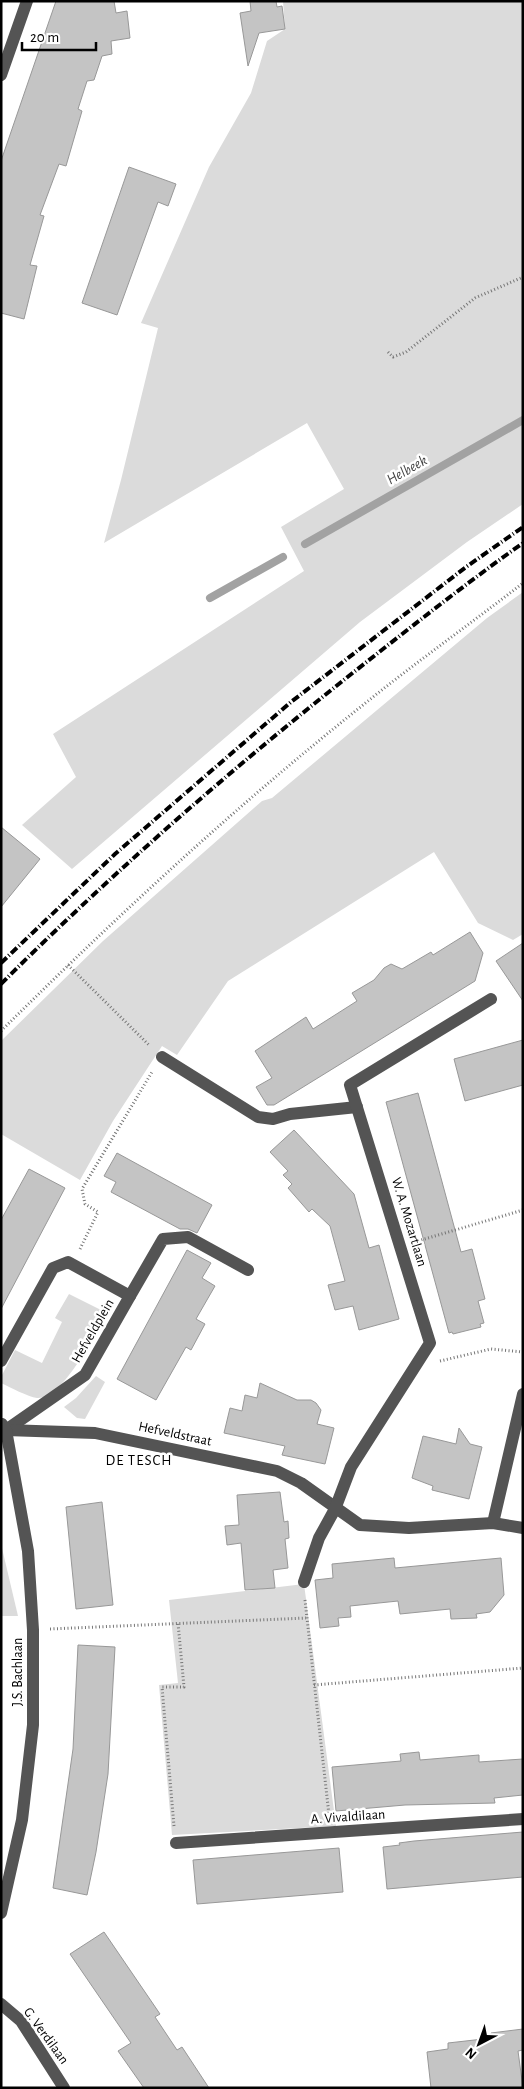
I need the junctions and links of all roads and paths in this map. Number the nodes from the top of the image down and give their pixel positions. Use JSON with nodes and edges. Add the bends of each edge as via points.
{"nodes":[{"id":1,"x":27,"y":1,"type":"edge"},
{"id":2,"x":1,"y":75,"type":"edge"},
{"id":3,"x":523,"y":276,"type":"edge"},
{"id":4,"x":388,"y":352,"type":"dead end"},
{"id":5,"x":523,"y":583,"type":"edge"},
{"id":6,"x":68,"y":965,"type":"junction"},
{"id":7,"x":491,"y":999,"type":"dead end"},
{"id":8,"x":1,"y":1031,"type":"edge"},
{"id":9,"x":162,"y":1057,"type":"junction"},
{"id":10,"x":357,"y":1107,"type":"junction"},
{"id":11,"x":523,"y":1210,"type":"edge"},
{"id":12,"x":400,"y":1245,"type":"junction"},
{"id":13,"x":68,"y":1262,"type":"junction"},
{"id":14,"x":248,"y":1270,"type":"dead end"},
{"id":15,"x":130,"y":1296,"type":"junction"},
{"id":16,"x":523,"y":1352,"type":"edge"},
{"id":17,"x":1,"y":1361,"type":"edge"},
{"id":18,"x":413,"y":1368,"type":"junction"},
{"id":19,"x":523,"y":1394,"type":"edge"},
{"id":20,"x":4,"y":1426,"type":"edge"},
{"id":21,"x":335,"y":1508,"type":"junction"},
{"id":22,"x":493,"y":1523,"type":"junction"},
{"id":23,"x":523,"y":1528,"type":"edge"},
{"id":24,"x":304,"y":1582,"type":"joint"},
{"id":25,"x":306,"y":1618,"type":"junction"},
{"id":26,"x":178,"y":1622,"type":"junction"},
{"id":27,"x":33,"y":1630,"type":"junction"},
{"id":28,"x":523,"y":1668,"type":"edge"},
{"id":29,"x":314,"y":1685,"type":"junction"},
{"id":30,"x":523,"y":1819,"type":"edge"},
{"id":31,"x":331,"y":1833,"type":"junction"},
{"id":32,"x":176,"y":1843,"type":"joint"},
{"id":33,"x":1,"y":1913,"type":"edge"},
{"id":34,"x":1,"y":2004,"type":"edge"},
{"id":35,"x":64,"y":2088,"type":"edge"}],
"edges":[{"from":1,"to":2,"type":"street"},
{"from":3,"to":4,"type":"path","via":[[474,298],[406,352],[393,357]]},
{"from":5,"to":6,"type":"path","via":[[348,717],[236,811]]},
{"from":6,"to":8,"type":"path"},
{"from":6,"to":9,"type":"path"},
{"from":7,"to":10,"type":"street","name":"W. A. Mozartlaan","via":[[350,1085]]},
{"from":9,"to":10,"type":"street","via":[[258,1117],[274,1119],[290,1114]]},
{"from":9,"to":13,"type":"path","via":[[82,1189],[85,1204],[98,1212],[77,1255]]},
{"from":10,"to":12,"type":"street","name":"W. A. Mozartlaan"},
{"from":11,"to":12,"type":"path"},
{"from":12,"to":18,"type":"street","name":"W. A. Mozartlaan","via":[[430,1343]]},
{"from":13,"to":15,"type":"street","name":"Hefveldplein"},
{"from":13,"to":17,"type":"street","via":[[53,1268]]},
{"from":14,"to":15,"type":"street","name":"Hefveldplein","via":[[188,1237],[163,1239]]},
{"from":15,"to":20,"type":"street","name":"Hefveldplein","via":[[85,1375]]},
{"from":16,"to":18,"type":"path","via":[[491,1349]]},
{"from":18,"to":21,"type":"street","name":"W. A. Mozartlaan","via":[[351,1467]]},
{"from":19,"to":22,"type":"street"},
{"from":20,"to":21,"type":"street","name":"Hefveldstraat","via":[[95,1433],[277,1471],[301,1483]]},
{"from":20,"to":27,"type":"street","name":"J.S. Bachlaan","via":[[28,1551]]},
{"from":21,"to":22,"type":"street","name":"Hefveldstraat","via":[[360,1525],[409,1528]]},
{"from":21,"to":24,"type":"street"},
{"from":22,"to":23,"type":"street","name":"Hefveldstraat"},
{"from":24,"to":25,"type":"path"},
{"from":25,"to":26,"type":"path"},
{"from":25,"to":29,"type":"path"},
{"from":26,"to":27,"type":"path"},
{"from":26,"to":32,"type":"path","via":[[184,1687],[162,1687]]},
{"from":27,"to":33,"type":"street","name":"J.S. Bachlaan","via":[[34,1725],[22,1820]]},
{"from":28,"to":29,"type":"path"},
{"from":29,"to":31,"type":"path"},
{"from":30,"to":31,"type":"street","name":"A. Vivaldilaan"},
{"from":31,"to":32,"type":"street","name":"A. Vivaldilaan"},
{"from":34,"to":35,"type":"street","name":"G. Verdilaan","via":[[20,2021]]}]}
